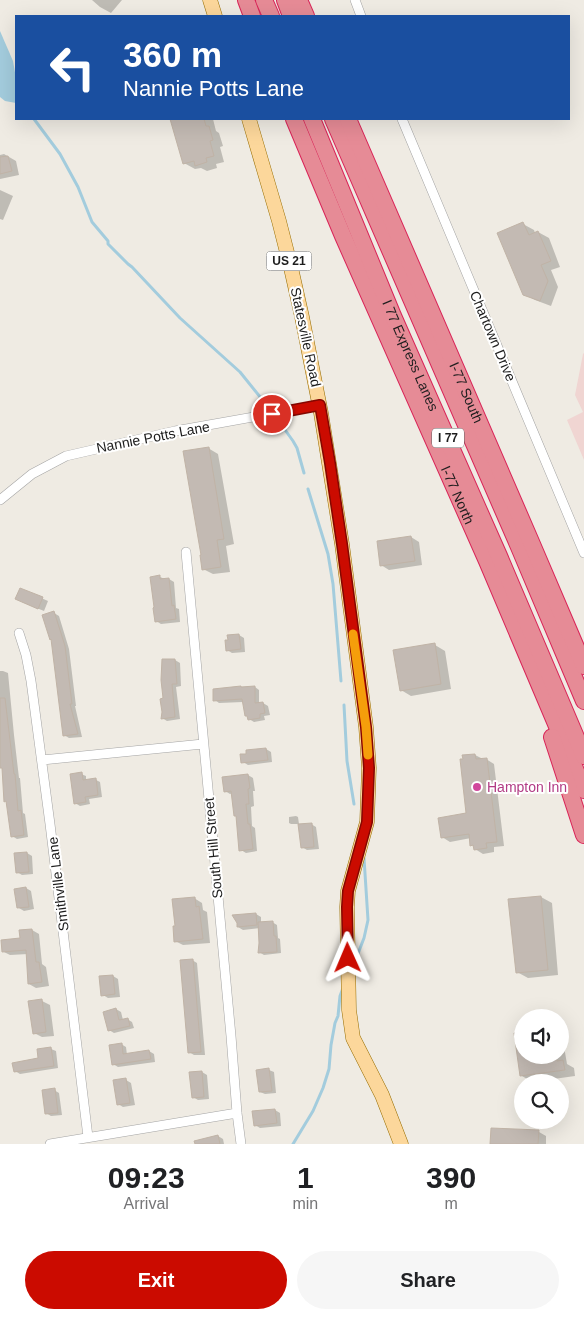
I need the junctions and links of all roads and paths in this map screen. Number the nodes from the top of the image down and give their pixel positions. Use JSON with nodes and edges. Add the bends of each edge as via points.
{"nodes":[{"id":1,"x":210,"y":0,"type":"edge"},
{"id":2,"x":246,"y":0,"type":"edge"},
{"id":3,"x":264,"y":0,"type":"edge"},
{"id":4,"x":285,"y":0,"type":"edge"},
{"id":5,"x":299,"y":0,"type":"edge"},
{"id":6,"x":355,"y":0,"type":"edge"},
{"id":7,"x":216,"y":15,"type":"edge"},
{"id":8,"x":252,"y":15,"type":"edge"},
{"id":9,"x":271,"y":15,"type":"edge"},
{"id":10,"x":292,"y":15,"type":"edge"},
{"id":11,"x":306,"y":15,"type":"edge"},
{"id":12,"x":361,"y":15,"type":"edge"},
{"id":13,"x":249,"y":120,"type":"edge"},
{"id":14,"x":294,"y":120,"type":"edge"},
{"id":15,"x":312,"y":120,"type":"edge"},
{"id":16,"x":334,"y":120,"type":"edge"},
{"id":17,"x":348,"y":120,"type":"edge"},
{"id":18,"x":402,"y":120,"type":"edge"},
{"id":19,"x":320,"y":405,"type":"junction"},
{"id":20,"x":0,"y":500,"type":"edge"},
{"id":21,"x":186,"y":552,"type":"dead end"},
{"id":22,"x":584,"y":553,"type":"edge"},
{"id":23,"x":19,"y":632,"type":"dead end"},
{"id":24,"x":524,"y":647,"type":"junction"},
{"id":25,"x":584,"y":666,"type":"edge"},
{"id":26,"x":584,"y":701,"type":"edge"},
{"id":27,"x":203,"y":744,"type":"junction"},
{"id":28,"x":584,"y":756,"type":"edge"},
{"id":29,"x":42,"y":760,"type":"junction"},
{"id":30,"x":584,"y":790,"type":"edge"},
{"id":31,"x":584,"y":835,"type":"edge"},
{"id":32,"x":237,"y":1113,"type":"junction"},
{"id":33,"x":88,"y":1137,"type":"junction"},
{"id":34,"x":50,"y":1144,"type":"edge"},
{"id":35,"x":241,"y":1144,"type":"edge"},
{"id":36,"x":401,"y":1144,"type":"edge"}],
"edges":[{"from":1,"to":7,"type":"main road"},
{"from":2,"to":8,"type":"highway"},
{"from":3,"to":9,"type":"highway"},
{"from":4,"to":10,"type":"highway"},
{"from":5,"to":11,"type":"highway"},
{"from":6,"to":12,"type":"street"},
{"from":13,"to":19,"type":"main road","name":"Statesville Road","number":"US 21","via":[[291,268]]},
{"from":14,"to":24,"type":"highway","name":"I-77 North","number":"I 77"},
{"from":15,"to":28,"type":"highway","name":"I 77 Express Lanes","number":"I 77","via":[[393,316]]},
{"from":16,"to":26,"type":"highway","name":"I 77 Express Lanes","number":"I 77"},
{"from":17,"to":25,"type":"highway","name":"I-77 South","number":"I 77"},
{"from":18,"to":22,"type":"street","name":"Chartown Drive"},
{"from":19,"to":20,"type":"street","name":"Nannie Potts Lane","via":[[66,456],[32,474]]},
{"from":19,"to":36,"type":"main road","name":"Statesville Road","number":"US 21","via":[[342,544],[368,760],[367,822],[348,891],[349,1010],[353,1038],[382,1094]]},
{"from":21,"to":27,"type":"street","name":"South Hill Street"},
{"from":23,"to":29,"type":"street","name":"Smithville Lane","via":[[26,655]]},
{"from":24,"to":30,"type":"highway","name":"I-77 North","number":"I 77"},
{"from":24,"to":31,"type":"highway"},
{"from":27,"to":29,"type":"street"},
{"from":27,"to":32,"type":"street","name":"South Hill Street"},
{"from":29,"to":33,"type":"street","name":"Smithville Lane"},
{"from":32,"to":33,"type":"street"},
{"from":32,"to":35,"type":"street","name":"South Hill Street"},
{"from":33,"to":34,"type":"street"}]}
